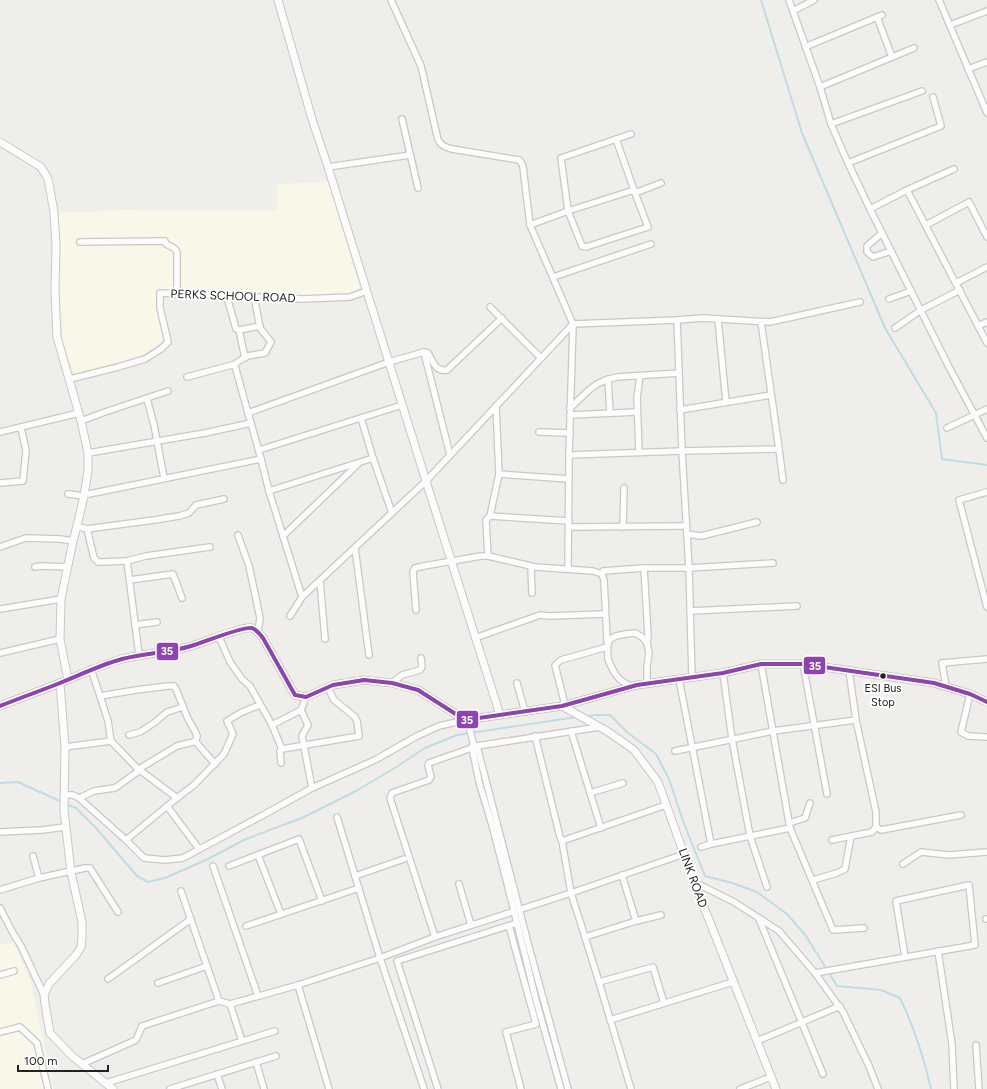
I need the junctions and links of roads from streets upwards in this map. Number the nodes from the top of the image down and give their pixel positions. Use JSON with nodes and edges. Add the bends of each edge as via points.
{"nodes":[{"id":1,"x":278,"y":0,"type":"edge"},
{"id":2,"x":391,"y":0,"type":"edge"},
{"id":3,"x":789,"y":0,"type":"edge"},
{"id":4,"x":814,"y":0,"type":"edge"},
{"id":5,"x":939,"y":0,"type":"edge"},
{"id":6,"x":792,"y":11,"type":"junction"},
{"id":7,"x":987,"y":11,"type":"edge"},
{"id":8,"x":950,"y":25,"type":"junction"},
{"id":9,"x":805,"y":47,"type":"junction"},
{"id":10,"x":914,"y":48,"type":"dead end"},
{"id":11,"x":892,"y":57,"type":"junction"},
{"id":12,"x":987,"y":62,"type":"edge"},
{"id":13,"x":968,"y":69,"type":"junction"},
{"id":14,"x":820,"y":87,"type":"junction"},
{"id":15,"x":922,"y":91,"type":"dead end"},
{"id":16,"x":933,"y":97,"type":"dead end"},
{"id":17,"x":987,"y":112,"type":"edge"},
{"id":18,"x":402,"y":119,"type":"dead end"},
{"id":19,"x":831,"y":124,"type":"junction"},
{"id":20,"x":631,"y":134,"type":"dead end"},
{"id":21,"x":616,"y":139,"type":"junction"},
{"id":22,"x":0,"y":142,"type":"edge"},
{"id":23,"x":410,"y":155,"type":"junction"},
{"id":24,"x":848,"y":164,"type":"junction"},
{"id":25,"x":328,"y":166,"type":"junction"},
{"id":26,"x":954,"y":169,"type":"dead end"},
{"id":27,"x":661,"y":183,"type":"dead end"},
{"id":28,"x":418,"y":188,"type":"dead end"},
{"id":29,"x":907,"y":190,"type":"junction"},
{"id":30,"x":634,"y":191,"type":"junction"},
{"id":31,"x":870,"y":209,"type":"junction"},
{"id":32,"x":568,"y":211,"type":"junction"},
{"id":33,"x":926,"y":225,"type":"junction"},
{"id":34,"x":530,"y":226,"type":"junction"},
{"id":35,"x":882,"y":233,"type":"junction"},
{"id":36,"x":987,"y":237,"type":"edge"},
{"id":37,"x":80,"y":242,"type":"dead end"},
{"id":38,"x":651,"y":244,"type":"dead end"},
{"id":39,"x":891,"y":251,"type":"junction"},
{"id":40,"x":987,"y":267,"type":"edge"},
{"id":41,"x":553,"y":277,"type":"junction"},
{"id":42,"x":956,"y":283,"type":"junction"},
{"id":43,"x":960,"y":290,"type":"junction"},
{"id":44,"x":367,"y":291,"type":"junction"},
{"id":45,"x":911,"y":291,"type":"junction"},
{"id":46,"x":178,"y":294,"type":"junction"},
{"id":47,"x":254,"y":296,"type":"junction"},
{"id":48,"x":227,"y":297,"type":"junction"},
{"id":49,"x":889,"y":299,"type":"dead end"},
{"id":50,"x":860,"y":302,"type":"dead end"},
{"id":51,"x":490,"y":307,"type":"dead end"},
{"id":52,"x":921,"y":310,"type":"junction"},
{"id":53,"x":502,"y":318,"type":"junction"},
{"id":54,"x":718,"y":319,"type":"junction"},
{"id":55,"x":677,"y":320,"type":"junction"},
{"id":56,"x":761,"y":322,"type":"junction"},
{"id":57,"x":987,"y":322,"type":"edge"},
{"id":58,"x":573,"y":324,"type":"junction"},
{"id":59,"x":260,"y":326,"type":"junction"},
{"id":60,"x":978,"y":326,"type":"junction"},
{"id":61,"x":895,"y":328,"type":"dead end"},
{"id":62,"x":239,"y":330,"type":"junction"},
{"id":63,"x":987,"y":343,"type":"edge"},
{"id":64,"x":424,"y":352,"type":"junction"},
{"id":65,"x":245,"y":358,"type":"junction"},
{"id":66,"x":541,"y":358,"type":"junction"},
{"id":67,"x":389,"y":362,"type":"junction"},
{"id":68,"x":233,"y":365,"type":"junction"},
{"id":69,"x":679,"y":374,"type":"junction"},
{"id":70,"x":187,"y":376,"type":"dead end"},
{"id":71,"x":640,"y":376,"type":"junction"},
{"id":72,"x":70,"y":379,"type":"junction"},
{"id":73,"x":608,"y":379,"type":"junction"},
{"id":74,"x":168,"y":391,"type":"dead end"},
{"id":75,"x":771,"y":395,"type":"junction"},
{"id":76,"x":147,"y":398,"type":"junction"},
{"id":77,"x":726,"y":402,"type":"junction"},
{"id":78,"x":402,"y":405,"type":"junction"},
{"id":79,"x":496,"y":406,"type":"junction"},
{"id":80,"x":570,"y":408,"type":"junction"},
{"id":81,"x":987,"y":409,"type":"edge"},
{"id":82,"x":680,"y":410,"type":"junction"},
{"id":83,"x":637,"y":412,"type":"junction"},
{"id":84,"x":79,"y":413,"type":"junction"},
{"id":85,"x":248,"y":413,"type":"junction"},
{"id":86,"x":610,"y":413,"type":"junction"},
{"id":87,"x":974,"y":414,"type":"junction"},
{"id":88,"x":570,"y":415,"type":"junction"},
{"id":89,"x":361,"y":418,"type":"junction"},
{"id":90,"x":82,"y":421,"type":"junction"},
{"id":91,"x":251,"y":423,"type":"junction"},
{"id":92,"x":21,"y":428,"type":"junction"},
{"id":93,"x":947,"y":428,"type":"dead end"},
{"id":94,"x":0,"y":432,"type":"edge"},
{"id":95,"x":539,"y":432,"type":"dead end"},
{"id":96,"x":570,"y":433,"type":"junction"},
{"id":97,"x":987,"y":438,"type":"edge"},
{"id":98,"x":157,"y":441,"type":"junction"},
{"id":99,"x":259,"y":450,"type":"junction"},
{"id":100,"x":779,"y":450,"type":"junction"},
{"id":101,"x":682,"y":451,"type":"junction"},
{"id":102,"x":639,"y":452,"type":"junction"},
{"id":103,"x":88,"y":453,"type":"junction"},
{"id":104,"x":450,"y":455,"type":"junction"},
{"id":105,"x":569,"y":455,"type":"junction"},
{"id":106,"x":373,"y":458,"type":"junction"},
{"id":107,"x":261,"y":459,"type":"junction"},
{"id":108,"x":358,"y":463,"type":"junction"},
{"id":109,"x":499,"y":474,"type":"junction"},
{"id":110,"x":164,"y":478,"type":"junction"},
{"id":111,"x":569,"y":479,"type":"junction"},
{"id":112,"x":783,"y":480,"type":"dead end"},
{"id":113,"x":426,"y":481,"type":"junction"},
{"id":114,"x":0,"y":483,"type":"edge"},
{"id":115,"x":624,"y":488,"type":"dead end"},
{"id":116,"x":269,"y":491,"type":"junction"},
{"id":117,"x":987,"y":492,"type":"edge"},
{"id":118,"x":68,"y":494,"type":"dead end"},
{"id":119,"x":84,"y":496,"type":"junction"},
{"id":120,"x":224,"y":499,"type":"dead end"},
{"id":121,"x":392,"y":513,"type":"junction"},
{"id":122,"x":490,"y":516,"type":"junction"},
{"id":123,"x":569,"y":521,"type":"junction"},
{"id":124,"x":757,"y":522,"type":"dead end"},
{"id":125,"x":78,"y":526,"type":"junction"},
{"id":126,"x":686,"y":526,"type":"junction"},
{"id":127,"x":623,"y":527,"type":"junction"},
{"id":128,"x":569,"y":528,"type":"junction"},
{"id":129,"x":87,"y":529,"type":"junction"},
{"id":130,"x":687,"y":534,"type":"junction"},
{"id":131,"x":238,"y":535,"type":"dead end"},
{"id":132,"x":283,"y":536,"type":"junction"},
{"id":133,"x":73,"y":541,"type":"junction"},
{"id":134,"x":0,"y":547,"type":"edge"},
{"id":135,"x":210,"y":547,"type":"dead end"},
{"id":136,"x":355,"y":548,"type":"junction"},
{"id":137,"x":488,"y":556,"type":"junction"},
{"id":138,"x":126,"y":561,"type":"junction"},
{"id":139,"x":451,"y":562,"type":"junction"},
{"id":140,"x":773,"y":563,"type":"dead end"},
{"id":141,"x":35,"y":567,"type":"dead end"},
{"id":142,"x":67,"y":567,"type":"junction"},
{"id":143,"x":532,"y":567,"type":"junction"},
{"id":144,"x":644,"y":568,"type":"junction"},
{"id":145,"x":689,"y":568,"type":"junction"},
{"id":146,"x":568,"y":569,"type":"junction"},
{"id":147,"x":602,"y":574,"type":"junction"},
{"id":148,"x":130,"y":580,"type":"junction"},
{"id":149,"x":320,"y":581,"type":"junction"},
{"id":150,"x":984,"y":586,"type":"edge"},
{"id":151,"x":532,"y":593,"type":"dead end"},
{"id":152,"x":182,"y":598,"type":"dead end"},
{"id":153,"x":302,"y":598,"type":"junction"},
{"id":154,"x":61,"y":599,"type":"junction"},
{"id":155,"x":797,"y":606,"type":"dead end"},
{"id":156,"x":987,"y":607,"type":"edge"},
{"id":157,"x":0,"y":609,"type":"edge"},
{"id":158,"x":416,"y":610,"type":"dead end"},
{"id":159,"x":690,"y":611,"type":"junction"},
{"id":160,"x":605,"y":614,"type":"junction"},
{"id":161,"x":290,"y":616,"type":"dead end"},
{"id":162,"x":157,"y":622,"type":"dead end"},
{"id":163,"x":135,"y":625,"type":"junction"},
{"id":164,"x":258,"y":632,"type":"junction"},
{"id":165,"x":219,"y":637,"type":"junction"},
{"id":166,"x":475,"y":638,"type":"junction"},
{"id":167,"x":60,"y":639,"type":"junction"},
{"id":168,"x":325,"y":639,"type":"dead end"},
{"id":169,"x":647,"y":643,"type":"junction"},
{"id":170,"x":607,"y":646,"type":"junction"},
{"id":171,"x":0,"y":652,"type":"edge"},
{"id":172,"x":139,"y":655,"type":"junction"},
{"id":173,"x":369,"y":655,"type":"dead end"},
{"id":174,"x":421,"y":658,"type":"dead end"},
{"id":175,"x":987,"y":659,"type":"edge"},
{"id":176,"x":761,"y":664,"type":"junction"},
{"id":177,"x":803,"y":664,"type":"junction"},
{"id":178,"x":91,"y":669,"type":"junction"},
{"id":179,"x":849,"y":670,"type":"junction"},
{"id":180,"x":723,"y":673,"type":"junction"},
{"id":181,"x":692,"y":678,"type":"junction"},
{"id":182,"x":679,"y":679,"type":"junction"},
{"id":183,"x":68,"y":680,"type":"junction"},
{"id":184,"x":60,"y":683,"type":"junction"},
{"id":185,"x":392,"y":683,"type":"junction"},
{"id":186,"x":517,"y":684,"type":"dead end"},
{"id":187,"x":647,"y":684,"type":"junction"},
{"id":188,"x":946,"y":686,"type":"junction"},
{"id":189,"x":632,"y":687,"type":"junction"},
{"id":190,"x":328,"y":688,"type":"junction"},
{"id":191,"x":970,"y":694,"type":"junction"},
{"id":192,"x":100,"y":696,"type":"junction"},
{"id":193,"x":306,"y":697,"type":"junction"},
{"id":194,"x":987,"y":702,"type":"edge"},
{"id":195,"x":260,"y":705,"type":"junction"},
{"id":196,"x":0,"y":706,"type":"edge"},
{"id":197,"x":183,"y":706,"type":"junction"},
{"id":198,"x":565,"y":707,"type":"junction"},
{"id":199,"x":301,"y":710,"type":"junction"},
{"id":200,"x":524,"y":712,"type":"junction"},
{"id":201,"x":500,"y":715,"type":"junction"},
{"id":202,"x":466,"y":720,"type":"junction"},
{"id":203,"x":856,"y":720,"type":"junction"},
{"id":204,"x":814,"y":725,"type":"junction"},
{"id":205,"x":272,"y":726,"type":"junction"},
{"id":206,"x":599,"y":727,"type":"junction"},
{"id":207,"x":571,"y":731,"type":"junction"},
{"id":208,"x":773,"y":731,"type":"junction"},
{"id":209,"x":129,"y":735,"type":"dead end"},
{"id":210,"x":535,"y":736,"type":"junction"},
{"id":211,"x":987,"y":737,"type":"edge"},
{"id":212,"x":732,"y":739,"type":"junction"},
{"id":213,"x":111,"y":741,"type":"junction"},
{"id":214,"x":195,"y":741,"type":"junction"},
{"id":215,"x":304,"y":746,"type":"junction"},
{"id":216,"x":474,"y":746,"type":"junction"},
{"id":217,"x":65,"y":747,"type":"junction"},
{"id":218,"x":692,"y":747,"type":"junction"},
{"id":219,"x":282,"y":749,"type":"junction"},
{"id":220,"x":675,"y":751,"type":"dead end"},
{"id":221,"x":281,"y":763,"type":"dead end"},
{"id":222,"x":215,"y":764,"type":"junction"},
{"id":223,"x":139,"y":769,"type":"junction"},
{"id":224,"x":623,"y":783,"type":"dead end"},
{"id":225,"x":312,"y":788,"type":"junction"},
{"id":226,"x":590,"y":793,"type":"junction"},
{"id":227,"x":826,"y":794,"type":"dead end"},
{"id":228,"x":64,"y":797,"type":"junction"},
{"id":229,"x":79,"y":798,"type":"junction"},
{"id":230,"x":177,"y":798,"type":"junction"},
{"id":231,"x":810,"y":803,"type":"dead end"},
{"id":232,"x":666,"y":805,"type":"junction"},
{"id":233,"x":167,"y":806,"type":"junction"},
{"id":234,"x":962,"y":815,"type":"dead end"},
{"id":235,"x":337,"y":817,"type":"dead end"},
{"id":236,"x":790,"y":825,"type":"junction"},
{"id":237,"x":65,"y":827,"type":"junction"},
{"id":238,"x":876,"y":827,"type":"junction"},
{"id":239,"x":601,"y":828,"type":"junction"},
{"id":240,"x":0,"y":832,"type":"edge"},
{"id":241,"x":750,"y":836,"type":"junction"},
{"id":242,"x":851,"y":836,"type":"junction"},
{"id":243,"x":126,"y":840,"type":"junction"},
{"id":244,"x":832,"y":840,"type":"dead end"},
{"id":245,"x":562,"y":841,"type":"junction"},
{"id":246,"x":711,"y":844,"type":"junction"},
{"id":247,"x":701,"y":847,"type":"dead end"},
{"id":248,"x":199,"y":850,"type":"junction"},
{"id":249,"x":987,"y":852,"type":"edge"},
{"id":250,"x":684,"y":854,"type":"junction"},
{"id":251,"x":258,"y":855,"type":"junction"},
{"id":252,"x":33,"y":856,"type":"dead end"},
{"id":253,"x":404,"y":859,"type":"dead end"},
{"id":254,"x":903,"y":864,"type":"dead end"},
{"id":255,"x":213,"y":866,"type":"dead end"},
{"id":256,"x":229,"y":866,"type":"dead end"},
{"id":257,"x":71,"y":872,"type":"junction"},
{"id":258,"x":622,"y":875,"type":"junction"},
{"id":259,"x":355,"y":876,"type":"junction"},
{"id":260,"x":39,"y":878,"type":"junction"},
{"id":261,"x":813,"y":880,"type":"junction"},
{"id":262,"x":694,"y":882,"type":"junction"},
{"id":263,"x":459,"y":884,"type":"dead end"},
{"id":264,"x":767,"y":887,"type":"dead end"},
{"id":265,"x":359,"y":888,"type":"junction"},
{"id":266,"x":0,"y":890,"type":"edge"},
{"id":267,"x":181,"y":891,"type":"dead end"},
{"id":268,"x":571,"y":893,"type":"junction"},
{"id":269,"x":322,"y":900,"type":"junction"},
{"id":270,"x":0,"y":908,"type":"edge"},
{"id":271,"x":517,"y":911,"type":"junction"},
{"id":272,"x":118,"y":912,"type":"dead end"},
{"id":273,"x":281,"y":914,"type":"junction"},
{"id":274,"x":661,"y":915,"type":"dead end"},
{"id":275,"x":759,"y":918,"type":"junction"},
{"id":276,"x":191,"y":919,"type":"junction"},
{"id":277,"x":636,"y":921,"type":"junction"},
{"id":278,"x":517,"y":923,"type":"junction"},
{"id":279,"x":471,"y":925,"type":"junction"},
{"id":280,"x":246,"y":926,"type":"dead end"},
{"id":281,"x":509,"y":926,"type":"junction"},
{"id":282,"x":864,"y":928,"type":"dead end"},
{"id":283,"x":435,"y":937,"type":"junction"},
{"id":284,"x":585,"y":937,"type":"junction"},
{"id":285,"x":938,"y":951,"type":"junction"},
{"id":286,"x":905,"y":957,"type":"junction"},
{"id":287,"x":380,"y":958,"type":"junction"},
{"id":288,"x":207,"y":966,"type":"junction"},
{"id":289,"x":14,"y":971,"type":"dead end"},
{"id":290,"x":815,"y":973,"type":"junction"},
{"id":291,"x":0,"y":975,"type":"edge"},
{"id":292,"x":108,"y":979,"type":"dead end"},
{"id":293,"x":599,"y":982,"type":"junction"},
{"id":294,"x":733,"y":982,"type":"junction"},
{"id":295,"x":158,"y":983,"type":"dead end"},
{"id":296,"x":298,"y":986,"type":"junction"},
{"id":297,"x":44,"y":995,"type":"junction"},
{"id":298,"x":258,"y":996,"type":"junction"},
{"id":299,"x":219,"y":1001,"type":"junction"},
{"id":300,"x":664,"y":1003,"type":"junction"},
{"id":301,"x":230,"y":1004,"type":"junction"},
{"id":302,"x":840,"y":1006,"type":"junction"},
{"id":303,"x":610,"y":1020,"type":"junction"},
{"id":304,"x":802,"y":1022,"type":"junction"},
{"id":305,"x":275,"y":1031,"type":"dead end"},
{"id":306,"x":0,"y":1032,"type":"edge"},
{"id":307,"x":242,"y":1041,"type":"junction"},
{"id":308,"x":757,"y":1041,"type":"junction"},
{"id":309,"x":976,"y":1045,"type":"dead end"},
{"id":310,"x":276,"y":1056,"type":"dead end"},
{"id":311,"x":256,"y":1062,"type":"junction"},
{"id":312,"x":82,"y":1064,"type":"junction"},
{"id":313,"x":217,"y":1074,"type":"junction"},
{"id":314,"x":823,"y":1074,"type":"dead end"},
{"id":315,"x":771,"y":1077,"type":"junction"},
{"id":316,"x":106,"y":1083,"type":"junction"},
{"id":317,"x":176,"y":1088,"type":"edge"},
{"id":318,"x":48,"y":1089,"type":"edge"},
{"id":319,"x":113,"y":1089,"type":"edge"},
{"id":320,"x":170,"y":1089,"type":"edge"},
{"id":321,"x":222,"y":1089,"type":"edge"},
{"id":322,"x":264,"y":1089,"type":"edge"},
{"id":323,"x":329,"y":1089,"type":"edge"},
{"id":324,"x":424,"y":1089,"type":"edge"},
{"id":325,"x":438,"y":1089,"type":"edge"},
{"id":326,"x":522,"y":1089,"type":"edge"},
{"id":327,"x":561,"y":1089,"type":"edge"},
{"id":328,"x":568,"y":1089,"type":"edge"},
{"id":329,"x":631,"y":1089,"type":"edge"},
{"id":330,"x":740,"y":1089,"type":"edge"},
{"id":331,"x":776,"y":1089,"type":"edge"},
{"id":332,"x":878,"y":1089,"type":"edge"},
{"id":333,"x":954,"y":1089,"type":"edge"},
{"id":334,"x":979,"y":1089,"type":"edge"}],
"edges":[{"from":1,"to":25,"type":"street"},
{"from":2,"to":34,"type":"street","via":[[421,66],[438,140],[446,148],[519,160],[524,168]]},
{"from":3,"to":6,"type":"street"},
{"from":4,"to":6,"type":"street"},
{"from":5,"to":8,"type":"street"},
{"from":6,"to":9,"type":"street"},
{"from":7,"to":8,"type":"street"},
{"from":8,"to":13,"type":"street"},
{"from":9,"to":11,"type":"street","via":[[880,16]]},
{"from":9,"to":14,"type":"street"},
{"from":10,"to":11,"type":"street"},
{"from":11,"to":14,"type":"street"},
{"from":12,"to":13,"type":"street"},
{"from":13,"to":17,"type":"street"},
{"from":14,"to":19,"type":"street"},
{"from":15,"to":19,"type":"street"},
{"from":16,"to":24,"type":"street","via":[[941,126]]},
{"from":18,"to":23,"type":"street"},
{"from":19,"to":24,"type":"street"},
{"from":20,"to":21,"type":"street"},
{"from":21,"to":30,"type":"street"},
{"from":21,"to":32,"type":"street","via":[[561,158]]},
{"from":22,"to":72,"type":"street","via":[[41,167],[48,179],[54,212],[56,246],[57,337]]},
{"from":23,"to":25,"type":"street"},
{"from":23,"to":28,"type":"street"},
{"from":24,"to":31,"type":"street"},
{"from":25,"to":44,"type":"street"},
{"from":26,"to":29,"type":"street"},
{"from":27,"to":30,"type":"street"},
{"from":29,"to":31,"type":"street"},
{"from":29,"to":33,"type":"street"},
{"from":30,"to":32,"type":"street"},
{"from":30,"to":32,"type":"street","via":[[648,227],[586,247],[582,246]]},
{"from":31,"to":35,"type":"street"},
{"from":32,"to":34,"type":"street"},
{"from":33,"to":36,"type":"street","via":[[968,202]]},
{"from":33,"to":42,"type":"street"},
{"from":34,"to":41,"type":"street"},
{"from":35,"to":39,"type":"street"},
{"from":35,"to":39,"type":"street","via":[[867,246],[867,252],[872,257]]},
{"from":37,"to":46,"type":"street","via":[[165,241],[177,252]]},
{"from":38,"to":41,"type":"street"},
{"from":39,"to":45,"type":"street"},
{"from":40,"to":42,"type":"street"},
{"from":41,"to":58,"type":"street"},
{"from":42,"to":43,"type":"street"},
{"from":43,"to":52,"type":"street"},
{"from":43,"to":60,"type":"street"},
{"from":44,"to":47,"type":"street","name":"PERKS SCHOOL ROAD","via":[[350,297],[302,299]]},
{"from":44,"to":67,"type":"street"},
{"from":45,"to":49,"type":"street"},
{"from":45,"to":52,"type":"street"},
{"from":46,"to":48,"type":"street","name":"PERKS SCHOOL ROAD"},
{"from":46,"to":72,"type":"street","name":"PERKS SCHOOL ROAD","via":[[160,293],[160,308],[168,342],[161,349],[145,359]]},
{"from":47,"to":48,"type":"street","name":"PERKS SCHOOL ROAD"},
{"from":47,"to":59,"type":"street"},
{"from":48,"to":62,"type":"street","via":[[236,329]]},
{"from":50,"to":56,"type":"street"},
{"from":51,"to":53,"type":"street"},
{"from":52,"to":61,"type":"street"},
{"from":52,"to":87,"type":"street"},
{"from":53,"to":64,"type":"street","via":[[448,370],[438,369],[428,353]]},
{"from":53,"to":66,"type":"street"},
{"from":54,"to":55,"type":"street"},
{"from":54,"to":56,"type":"street"},
{"from":54,"to":77,"type":"street"},
{"from":55,"to":58,"type":"street"},
{"from":55,"to":69,"type":"street"},
{"from":56,"to":75,"type":"street"},
{"from":57,"to":60,"type":"street"},
{"from":58,"to":66,"type":"street"},
{"from":58,"to":80,"type":"street"},
{"from":59,"to":62,"type":"street"},
{"from":59,"to":65,"type":"street","via":[[271,342],[265,353]]},
{"from":60,"to":63,"type":"street"},
{"from":62,"to":65,"type":"street"},
{"from":64,"to":67,"type":"street"},
{"from":64,"to":104,"type":"street"},
{"from":65,"to":68,"type":"street"},
{"from":66,"to":79,"type":"street"},
{"from":67,"to":78,"type":"street"},
{"from":67,"to":85,"type":"street"},
{"from":68,"to":70,"type":"street"},
{"from":68,"to":85,"type":"street"},
{"from":69,"to":71,"type":"street"},
{"from":69,"to":82,"type":"street"},
{"from":71,"to":73,"type":"street"},
{"from":71,"to":83,"type":"street","via":[[636,398]]},
{"from":72,"to":84,"type":"street"},
{"from":73,"to":80,"type":"street","via":[[588,390]]},
{"from":73,"to":86,"type":"street"},
{"from":74,"to":76,"type":"street"},
{"from":75,"to":77,"type":"street"},
{"from":75,"to":100,"type":"street"},
{"from":76,"to":90,"type":"street"},
{"from":76,"to":98,"type":"street"},
{"from":77,"to":82,"type":"street"},
{"from":78,"to":89,"type":"street"},
{"from":78,"to":113,"type":"street"},
{"from":79,"to":104,"type":"street"},
{"from":79,"to":109,"type":"street"},
{"from":80,"to":88,"type":"street"},
{"from":81,"to":87,"type":"street"},
{"from":82,"to":101,"type":"street"},
{"from":83,"to":86,"type":"street"},
{"from":83,"to":102,"type":"street"},
{"from":84,"to":90,"type":"street"},
{"from":84,"to":92,"type":"street"},
{"from":85,"to":91,"type":"street"},
{"from":86,"to":88,"type":"street"},
{"from":87,"to":93,"type":"street"},
{"from":87,"to":97,"type":"street"},
{"from":88,"to":96,"type":"street"},
{"from":89,"to":99,"type":"street"},
{"from":89,"to":106,"type":"street"},
{"from":90,"to":103,"type":"street"},
{"from":91,"to":98,"type":"street"},
{"from":91,"to":99,"type":"street"},
{"from":92,"to":94,"type":"street"},
{"from":92,"to":114,"type":"street","via":[[26,450],[24,481]]},
{"from":95,"to":96,"type":"street"},
{"from":96,"to":105,"type":"street"},
{"from":98,"to":103,"type":"street"},
{"from":98,"to":110,"type":"street"},
{"from":99,"to":107,"type":"street"},
{"from":100,"to":101,"type":"street"},
{"from":100,"to":112,"type":"street"},
{"from":101,"to":102,"type":"street"},
{"from":101,"to":126,"type":"street"},
{"from":102,"to":105,"type":"street"},
{"from":103,"to":119,"type":"street"},
{"from":104,"to":113,"type":"street"},
{"from":105,"to":111,"type":"street"},
{"from":106,"to":108,"type":"street"},
{"from":106,"to":121,"type":"street"},
{"from":107,"to":110,"type":"street"},
{"from":107,"to":116,"type":"street"},
{"from":108,"to":116,"type":"street"},
{"from":108,"to":132,"type":"street"},
{"from":109,"to":111,"type":"street"},
{"from":109,"to":122,"type":"street"},
{"from":110,"to":119,"type":"street"},
{"from":111,"to":123,"type":"street"},
{"from":113,"to":121,"type":"street"},
{"from":113,"to":139,"type":"street"},
{"from":115,"to":127,"type":"street"},
{"from":116,"to":132,"type":"street"},
{"from":117,"to":150,"type":"street","via":[[959,500]]},
{"from":118,"to":119,"type":"street"},
{"from":119,"to":125,"type":"street"},
{"from":120,"to":129,"type":"street","via":[[196,505],[189,513],[179,516]]},
{"from":121,"to":136,"type":"street"},
{"from":122,"to":123,"type":"street"},
{"from":122,"to":137,"type":"street","via":[[486,520]]},
{"from":123,"to":128,"type":"street"},
{"from":124,"to":130,"type":"street","via":[[701,536]]},
{"from":125,"to":129,"type":"street"},
{"from":125,"to":133,"type":"street"},
{"from":126,"to":127,"type":"street"},
{"from":126,"to":130,"type":"street"},
{"from":127,"to":128,"type":"street"},
{"from":128,"to":146,"type":"street"},
{"from":129,"to":138,"type":"street","via":[[94,558],[98,562]]},
{"from":130,"to":145,"type":"street"},
{"from":131,"to":164,"type":"street","via":[[249,566],[260,618]]},
{"from":132,"to":153,"type":"street"},
{"from":133,"to":134,"type":"street","via":[[26,538]]},
{"from":133,"to":142,"type":"street"},
{"from":135,"to":138,"type":"street"},
{"from":136,"to":149,"type":"street"},
{"from":136,"to":173,"type":"street"},
{"from":137,"to":139,"type":"street"},
{"from":137,"to":143,"type":"street"},
{"from":138,"to":148,"type":"street"},
{"from":139,"to":158,"type":"street","via":[[415,568],[413,577]]},
{"from":139,"to":166,"type":"street"},
{"from":140,"to":145,"type":"street"},
{"from":141,"to":142,"type":"street"},
{"from":142,"to":154,"type":"street"},
{"from":143,"to":146,"type":"street"},
{"from":143,"to":151,"type":"street"},
{"from":144,"to":145,"type":"street"},
{"from":144,"to":147,"type":"street","via":[[603,571]]},
{"from":144,"to":169,"type":"street"},
{"from":145,"to":159,"type":"street"},
{"from":146,"to":147,"type":"street"},
{"from":147,"to":160,"type":"street"},
{"from":148,"to":152,"type":"street","via":[[173,574]]},
{"from":148,"to":163,"type":"street"},
{"from":149,"to":153,"type":"street"},
{"from":149,"to":168,"type":"street"},
{"from":150,"to":156,"type":"street"},
{"from":153,"to":161,"type":"street"},
{"from":154,"to":157,"type":"street"},
{"from":154,"to":167,"type":"street"},
{"from":155,"to":159,"type":"street"},
{"from":159,"to":181,"type":"street"},
{"from":160,"to":166,"type":"street","via":[[540,615]]},
{"from":160,"to":170,"type":"street"},
{"from":162,"to":163,"type":"street"},
{"from":163,"to":172,"type":"street"},
{"from":164,"to":165,"type":"street","via":[[251,628]]},
{"from":164,"to":193,"type":"street","via":[[295,695]]},
{"from":165,"to":172,"type":"street","via":[[178,650]]},
{"from":165,"to":195,"type":"street","via":[[230,662],[250,686]]},
{"from":166,"to":201,"type":"street"},
{"from":167,"to":171,"type":"street"},
{"from":167,"to":183,"type":"street"},
{"from":169,"to":170,"type":"street","via":[[635,633],[616,636],[610,639]]},
{"from":169,"to":187,"type":"street"},
{"from":170,"to":189,"type":"street","via":[[612,670],[619,680]]},
{"from":170,"to":198,"type":"street","via":[[560,660],[555,665]]},
{"from":172,"to":178,"type":"street"},
{"from":174,"to":185,"type":"street","via":[[420,670],[402,675]]},
{"from":175,"to":188,"type":"street","via":[[942,663]]},
{"from":176,"to":177,"type":"street"},
{"from":176,"to":180,"type":"street"},
{"from":176,"to":208,"type":"street"},
{"from":177,"to":179,"type":"street"},
{"from":177,"to":204,"type":"street"},
{"from":178,"to":183,"type":"street"},
{"from":178,"to":192,"type":"street"},
{"from":179,"to":188,"type":"street"},
{"from":179,"to":203,"type":"street"},
{"from":180,"to":181,"type":"street"},
{"from":180,"to":212,"type":"street"},
{"from":181,"to":182,"type":"street"},
{"from":182,"to":187,"type":"street"},
{"from":182,"to":218,"type":"street"},
{"from":183,"to":184,"type":"street"},
{"from":184,"to":196,"type":"street"},
{"from":184,"to":217,"type":"street"},
{"from":185,"to":190,"type":"street","via":[[364,680]]},
{"from":185,"to":202,"type":"street","via":[[418,690]]},
{"from":186,"to":200,"type":"street"},
{"from":187,"to":189,"type":"street"},
{"from":188,"to":191,"type":"street"},
{"from":189,"to":198,"type":"street"},
{"from":190,"to":193,"type":"street"},
{"from":190,"to":215,"type":"street","via":[[334,700],[354,716],[360,736]]},
{"from":191,"to":194,"type":"street"},
{"from":191,"to":211,"type":"street","via":[[961,732],[968,736]]},
{"from":192,"to":197,"type":"street","via":[[174,686]]},
{"from":192,"to":213,"type":"street"},
{"from":193,"to":199,"type":"street"},
{"from":195,"to":205,"type":"street"},
{"from":195,"to":222,"type":"street","via":[[249,708],[227,721],[233,734],[224,754]]},
{"from":197,"to":209,"type":"street","via":[[167,712],[140,732]]},
{"from":197,"to":214,"type":"street","via":[[196,733]]},
{"from":198,"to":200,"type":"street"},
{"from":198,"to":206,"type":"street","name":"LINK ROAD"},
{"from":199,"to":205,"type":"street"},
{"from":199,"to":215,"type":"street","via":[[308,725],[302,736]]},
{"from":200,"to":201,"type":"street"},
{"from":201,"to":202,"type":"street"},
{"from":202,"to":216,"type":"street"},
{"from":202,"to":225,"type":"street","via":[[439,726],[375,760]]},
{"from":203,"to":204,"type":"street"},
{"from":203,"to":238,"type":"street","via":[[876,812]]},
{"from":204,"to":208,"type":"street"},
{"from":204,"to":227,"type":"street"},
{"from":205,"to":219,"type":"street"},
{"from":206,"to":207,"type":"street"},
{"from":206,"to":232,"type":"street","name":"LINK ROAD","via":[[634,750],[658,782]]},
{"from":207,"to":210,"type":"street"},
{"from":207,"to":226,"type":"street"},
{"from":208,"to":212,"type":"street"},
{"from":208,"to":236,"type":"street"},
{"from":210,"to":216,"type":"street"},
{"from":210,"to":245,"type":"street"},
{"from":212,"to":218,"type":"street"},
{"from":212,"to":241,"type":"street"},
{"from":213,"to":217,"type":"street"},
{"from":213,"to":223,"type":"street"},
{"from":214,"to":222,"type":"street"},
{"from":214,"to":223,"type":"street","via":[[177,746]]},
{"from":215,"to":219,"type":"street"},
{"from":215,"to":225,"type":"street"},
{"from":216,"to":271,"type":"street"},
{"from":216,"to":283,"type":"street","via":[[429,763],[429,780],[394,792],[390,796]]},
{"from":217,"to":228,"type":"street"},
{"from":218,"to":220,"type":"street"},
{"from":218,"to":246,"type":"street"},
{"from":219,"to":221,"type":"street"},
{"from":222,"to":230,"type":"street"},
{"from":223,"to":229,"type":"street","via":[[115,788],[94,791]]},
{"from":223,"to":230,"type":"street"},
{"from":224,"to":226,"type":"street"},
{"from":225,"to":248,"type":"street"},
{"from":226,"to":239,"type":"street"},
{"from":228,"to":229,"type":"street","via":[[73,795]]},
{"from":228,"to":237,"type":"street"},
{"from":229,"to":243,"type":"street"},
{"from":230,"to":233,"type":"street"},
{"from":231,"to":236,"type":"street","via":[[806,818]]},
{"from":232,"to":239,"type":"street"},
{"from":232,"to":250,"type":"street","name":"LINK ROAD"},
{"from":233,"to":243,"type":"street"},
{"from":233,"to":248,"type":"street"},
{"from":234,"to":238,"type":"street","via":[[881,830]]},
{"from":235,"to":259,"type":"street"},
{"from":236,"to":241,"type":"street"},
{"from":236,"to":261,"type":"street"},
{"from":237,"to":240,"type":"street"},
{"from":237,"to":257,"type":"street"},
{"from":238,"to":242,"type":"street","via":[[872,832]]},
{"from":239,"to":245,"type":"street"},
{"from":241,"to":246,"type":"street"},
{"from":241,"to":264,"type":"street"},
{"from":242,"to":244,"type":"street"},
{"from":242,"to":261,"type":"street","via":[[845,869]]},
{"from":243,"to":248,"type":"street","via":[[144,858],[183,858]]},
{"from":245,"to":268,"type":"street"},
{"from":246,"to":247,"type":"street"},
{"from":249,"to":254,"type":"street","via":[[950,855],[921,852]]},
{"from":250,"to":258,"type":"street"},
{"from":250,"to":262,"type":"street","name":"LINK ROAD"},
{"from":251,"to":256,"type":"street"},
{"from":251,"to":269,"type":"street","via":[[299,839]]},
{"from":251,"to":273,"type":"street"},
{"from":252,"to":260,"type":"street"},
{"from":253,"to":259,"type":"street"},
{"from":255,"to":298,"type":"street"},
{"from":257,"to":260,"type":"street"},
{"from":257,"to":272,"type":"street","via":[[90,868]]},
{"from":257,"to":297,"type":"street","via":[[82,922],[81,947],[76,956],[49,984]]},
{"from":258,"to":268,"type":"street"},
{"from":258,"to":277,"type":"street"},
{"from":259,"to":265,"type":"street"},
{"from":260,"to":266,"type":"street"},
{"from":261,"to":282,"type":"street","via":[[833,930]]},
{"from":262,"to":275,"type":"street"},
{"from":262,"to":294,"type":"street","name":"LINK ROAD"},
{"from":263,"to":279,"type":"street"},
{"from":265,"to":269,"type":"street"},
{"from":265,"to":287,"type":"street"},
{"from":267,"to":276,"type":"street"},
{"from":268,"to":271,"type":"street"},
{"from":268,"to":284,"type":"street"},
{"from":269,"to":273,"type":"street"},
{"from":270,"to":297,"type":"street"},
{"from":271,"to":278,"type":"street"},
{"from":271,"to":279,"type":"street"},
{"from":271,"to":328,"type":"street"},
{"from":273,"to":280,"type":"street"},
{"from":274,"to":277,"type":"street"},
{"from":275,"to":290,"type":"street","via":[[779,931]]},
{"from":275,"to":304,"type":"street"},
{"from":276,"to":288,"type":"street"},
{"from":276,"to":292,"type":"street"},
{"from":277,"to":284,"type":"street"},
{"from":278,"to":281,"type":"street"},
{"from":278,"to":327,"type":"street"},
{"from":279,"to":283,"type":"street"},
{"from":281,"to":325,"type":"street","via":[[397,961]]},
{"from":281,"to":326,"type":"street","via":[[536,1024],[506,1032]]},
{"from":283,"to":287,"type":"street"},
{"from":284,"to":293,"type":"street"},
{"from":285,"to":286,"type":"street"},
{"from":285,"to":286,"type":"street","via":[[975,945],[969,885],[896,901]]},
{"from":285,"to":333,"type":"street","via":[[952,1044]]},
{"from":286,"to":290,"type":"street"},
{"from":287,"to":296,"type":"street"},
{"from":287,"to":324,"type":"street"},
{"from":288,"to":295,"type":"street"},
{"from":288,"to":299,"type":"street"},
{"from":289,"to":291,"type":"street"},
{"from":290,"to":302,"type":"street"},
{"from":293,"to":300,"type":"street","via":[[653,967]]},
{"from":293,"to":303,"type":"street"},
{"from":294,"to":300,"type":"street"},
{"from":294,"to":308,"type":"street","name":"LINK ROAD"},
{"from":296,"to":298,"type":"street"},
{"from":296,"to":323,"type":"street"},
{"from":297,"to":312,"type":"street","via":[[50,1033]]},
{"from":298,"to":301,"type":"street"},
{"from":299,"to":301,"type":"street"},
{"from":299,"to":312,"type":"street","via":[[142,1026],[136,1040]]},
{"from":300,"to":303,"type":"street"},
{"from":301,"to":307,"type":"street"},
{"from":302,"to":304,"type":"street"},
{"from":302,"to":332,"type":"street"},
{"from":303,"to":329,"type":"street"},
{"from":304,"to":308,"type":"street"},
{"from":304,"to":314,"type":"street"},
{"from":305,"to":307,"type":"street"},
{"from":306,"to":318,"type":"street","via":[[20,1027],[37,1043]]},
{"from":307,"to":316,"type":"street"},
{"from":308,"to":315,"type":"street","name":"LINK ROAD"},
{"from":309,"to":334,"type":"street"},
{"from":310,"to":311,"type":"street"},
{"from":311,"to":313,"type":"street"},
{"from":311,"to":322,"type":"street"},
{"from":312,"to":316,"type":"street"},
{"from":313,"to":317,"type":"street"},
{"from":313,"to":321,"type":"street"},
{"from":315,"to":330,"type":"street"},
{"from":315,"to":331,"type":"street","name":"LINK ROAD"},
{"from":316,"to":319,"type":"street"},
{"from":317,"to":320,"type":"street"}]}
